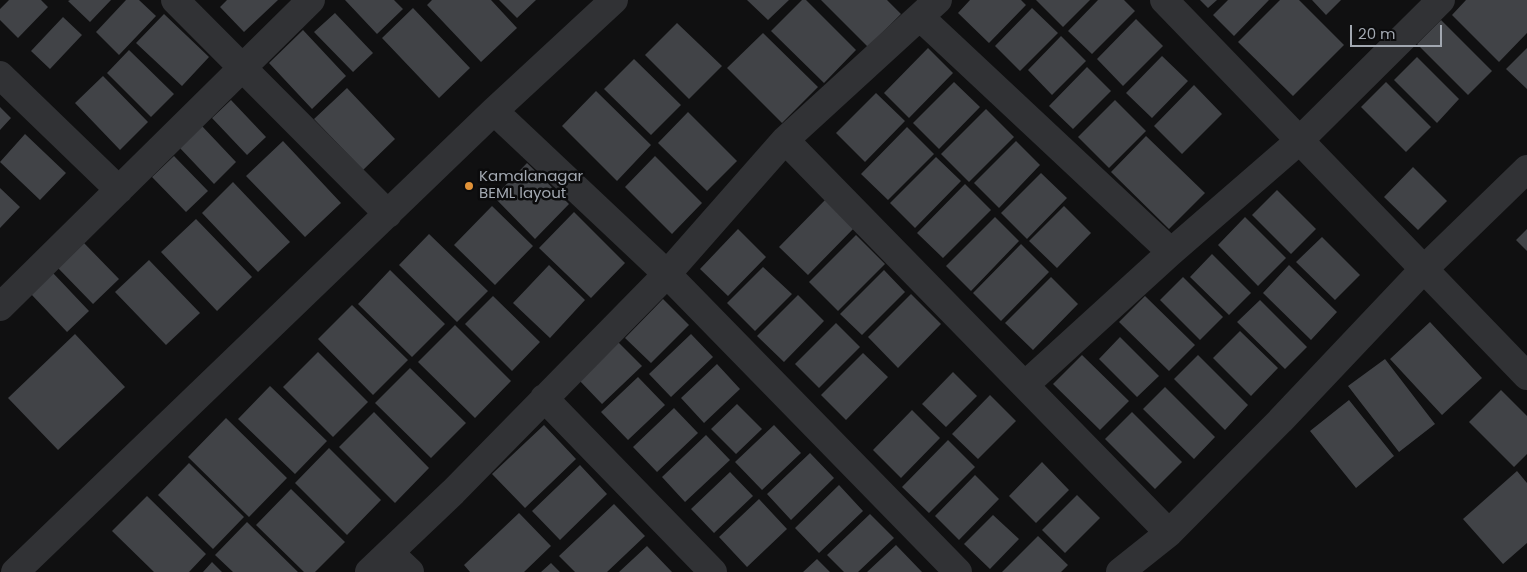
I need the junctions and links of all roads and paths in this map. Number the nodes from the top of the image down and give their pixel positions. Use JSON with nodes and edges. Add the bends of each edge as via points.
{"nodes":[{"id":1,"x":175,"y":0,"type":"edge"},
{"id":2,"x":311,"y":0,"type":"edge"},
{"id":3,"x":614,"y":0,"type":"edge"},
{"id":4,"x":1164,"y":0,"type":"edge"},
{"id":5,"x":1438,"y":1,"type":"edge"},
{"id":6,"x":929,"y":8,"type":"edge"},
{"id":7,"x":242,"y":68,"type":"junction"},
{"id":8,"x":0,"y":75,"type":"edge"},
{"id":9,"x":494,"y":112,"type":"junction"},
{"id":10,"x":785,"y":140,"type":"junction"},
{"id":11,"x":1299,"y":141,"type":"junction"},
{"id":12,"x":1527,"y":169,"type":"edge"},
{"id":13,"x":119,"y":190,"type":"junction"},
{"id":14,"x":388,"y":214,"type":"junction"},
{"id":15,"x":1171,"y":252,"type":"junction"},
{"id":16,"x":1423,"y":270,"type":"junction"},
{"id":17,"x":667,"y":274,"type":"junction"},
{"id":18,"x":0,"y":307,"type":"edge"},
{"id":19,"x":1524,"y":366,"type":"edge"},
{"id":20,"x":1025,"y":385,"type":"junction"},
{"id":21,"x":544,"y":398,"type":"junction"},
{"id":22,"x":1169,"y":533,"type":"junction"},
{"id":23,"x":390,"y":553,"type":"junction"},
{"id":24,"x":16,"y":572,"type":"edge"},
{"id":25,"x":369,"y":572,"type":"edge"},
{"id":26,"x":410,"y":572,"type":"edge"},
{"id":27,"x":713,"y":572,"type":"edge"},
{"id":28,"x":958,"y":572,"type":"edge"},
{"id":29,"x":1120,"y":572,"type":"edge"}],
"edges":[{"from":1,"to":7,"type":"street"},
{"from":2,"to":7,"type":"street"},
{"from":3,"to":9,"type":"street"},
{"from":4,"to":11,"type":"street"},
{"from":5,"to":11,"type":"street"},
{"from":6,"to":10,"type":"street"},
{"from":6,"to":15,"type":"street"},
{"from":7,"to":13,"type":"street"},
{"from":7,"to":14,"type":"street"},
{"from":8,"to":13,"type":"street"},
{"from":9,"to":14,"type":"street"},
{"from":9,"to":17,"type":"street"},
{"from":10,"to":17,"type":"street"},
{"from":10,"to":20,"type":"street"},
{"from":11,"to":15,"type":"street"},
{"from":11,"to":16,"type":"street"},
{"from":12,"to":16,"type":"street"},
{"from":13,"to":18,"type":"street"},
{"from":14,"to":24,"type":"street"},
{"from":15,"to":20,"type":"street"},
{"from":16,"to":19,"type":"street"},
{"from":16,"to":22,"type":"street"},
{"from":17,"to":21,"type":"street"},
{"from":17,"to":28,"type":"street"},
{"from":20,"to":22,"type":"street"},
{"from":21,"to":23,"type":"street"},
{"from":21,"to":27,"type":"street"},
{"from":22,"to":29,"type":"street"},
{"from":23,"to":25,"type":"street"},
{"from":23,"to":26,"type":"street"}]}
